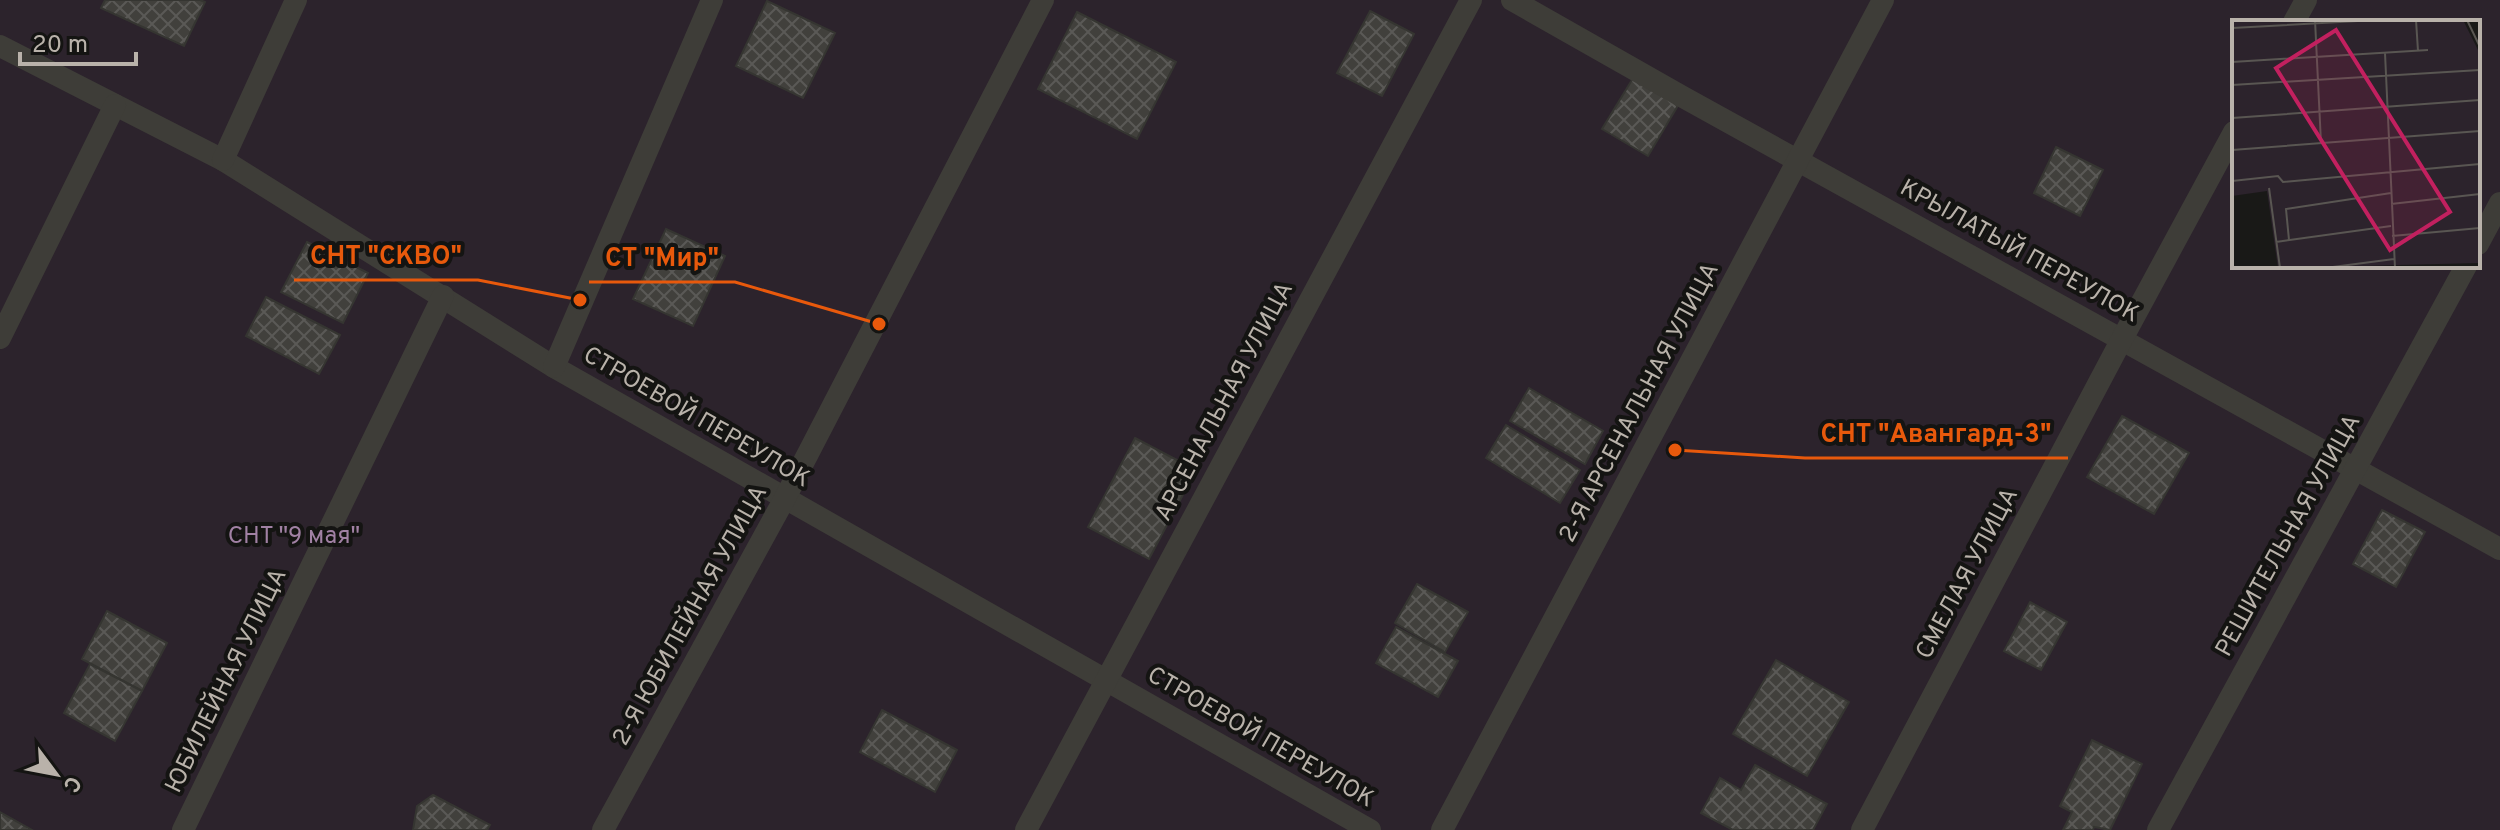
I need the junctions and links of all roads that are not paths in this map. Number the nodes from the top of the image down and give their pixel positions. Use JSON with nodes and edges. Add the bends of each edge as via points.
{"nodes":[{"id":1,"x":296,"y":0,"type":"edge"},
{"id":2,"x":712,"y":0,"type":"edge"},
{"id":3,"x":1043,"y":0,"type":"edge"},
{"id":4,"x":1471,"y":0,"type":"edge"},
{"id":5,"x":1512,"y":0,"type":"edge"},
{"id":6,"x":1883,"y":0,"type":"edge"},
{"id":7,"x":2306,"y":0,"type":"edge"},
{"id":8,"x":2295,"y":20,"type":"edge"},
{"id":9,"x":0,"y":46,"type":"edge"},
{"id":10,"x":115,"y":105,"type":"junction"},
{"id":11,"x":2232,"y":136,"type":"edge"},
{"id":12,"x":223,"y":160,"type":"junction"},
{"id":13,"x":1800,"y":160,"type":"junction"},
{"id":14,"x":2500,"y":203,"type":"edge"},
{"id":15,"x":2480,"y":240,"type":"edge"},
{"id":16,"x":2465,"y":268,"type":"edge"},
{"id":17,"x":443,"y":296,"type":"junction"},
{"id":18,"x":0,"y":338,"type":"edge"},
{"id":19,"x":2122,"y":339,"type":"junction"},
{"id":20,"x":554,"y":367,"type":"junction"},
{"id":21,"x":2355,"y":469,"type":"junction"},
{"id":22,"x":785,"y":498,"type":"junction"},
{"id":23,"x":2500,"y":549,"type":"edge"},
{"id":24,"x":1105,"y":680,"type":"junction"},
{"id":25,"x":183,"y":830,"type":"edge"},
{"id":26,"x":603,"y":830,"type":"edge"},
{"id":27,"x":1026,"y":830,"type":"edge"},
{"id":28,"x":1370,"y":830,"type":"edge"},
{"id":29,"x":1442,"y":830,"type":"edge"},
{"id":30,"x":1862,"y":830,"type":"edge"},
{"id":31,"x":2158,"y":830,"type":"edge"}],
"edges":[{"from":1,"to":12,"type":"lane"},
{"from":2,"to":20,"type":"lane"},
{"from":3,"to":22,"type":"lane","name":"2-Я ЮБИЛЕЙНАЯ УЛИЦА"},
{"from":4,"to":24,"type":"lane","name":"АРСЕНАЛЬНАЯ УЛИЦА"},
{"from":5,"to":13,"type":"lane","name":"КРЫЛАТЫЙ ПЕРЕУЛОК"},
{"from":6,"to":13,"type":"lane","name":"2-Я АРСЕНАЛЬНАЯ УЛИЦА"},
{"from":7,"to":8,"type":"lane"},
{"from":9,"to":10,"type":"lane","name":"СТРОЕВОЙ ПЕРЕУЛОК"},
{"from":10,"to":12,"type":"lane","name":"СТРОЕВОЙ ПЕРЕУЛОК"},
{"from":10,"to":18,"type":"lane"},
{"from":11,"to":19,"type":"lane","name":"СМЕЛАЯ УЛИЦА"},
{"from":12,"to":17,"type":"lane","name":"СТРОЕВОЙ ПЕРЕУЛОК"},
{"from":13,"to":19,"type":"lane","name":"КРЫЛАТЫЙ ПЕРЕУЛОК"},
{"from":13,"to":29,"type":"lane","name":"2-Я АРСЕНАЛЬНАЯ УЛИЦА"},
{"from":14,"to":15,"type":"lane"},
{"from":16,"to":21,"type":"lane","name":"РЕШИТЕЛЬНАЯ УЛИЦА"},
{"from":17,"to":20,"type":"lane","name":"СТРОЕВОЙ ПЕРЕУЛОК"},
{"from":17,"to":25,"type":"lane","name":"ЮБИЛЕЙНАЯ УЛИЦА"},
{"from":19,"to":21,"type":"lane","name":"КРЫЛАТЫЙ ПЕРЕУЛОК"},
{"from":19,"to":30,"type":"lane","name":"СМЕЛАЯ УЛИЦА"},
{"from":20,"to":22,"type":"lane","name":"СТРОЕВОЙ ПЕРЕУЛОК"},
{"from":21,"to":23,"type":"lane","name":"КРЫЛАТЫЙ ПЕРЕУЛОК"},
{"from":21,"to":31,"type":"lane","name":"РЕШИТЕЛЬНАЯ УЛИЦА"},
{"from":22,"to":24,"type":"lane","name":"СТРОЕВОЙ ПЕРЕУЛОК"},
{"from":22,"to":26,"type":"lane","name":"2-Я ЮБИЛЕЙНАЯ УЛИЦА"},
{"from":24,"to":27,"type":"lane","name":"АРСЕНАЛЬНАЯ УЛИЦА"},
{"from":24,"to":28,"type":"lane","name":"СТРОЕВОЙ ПЕРЕУЛОК"}]}
